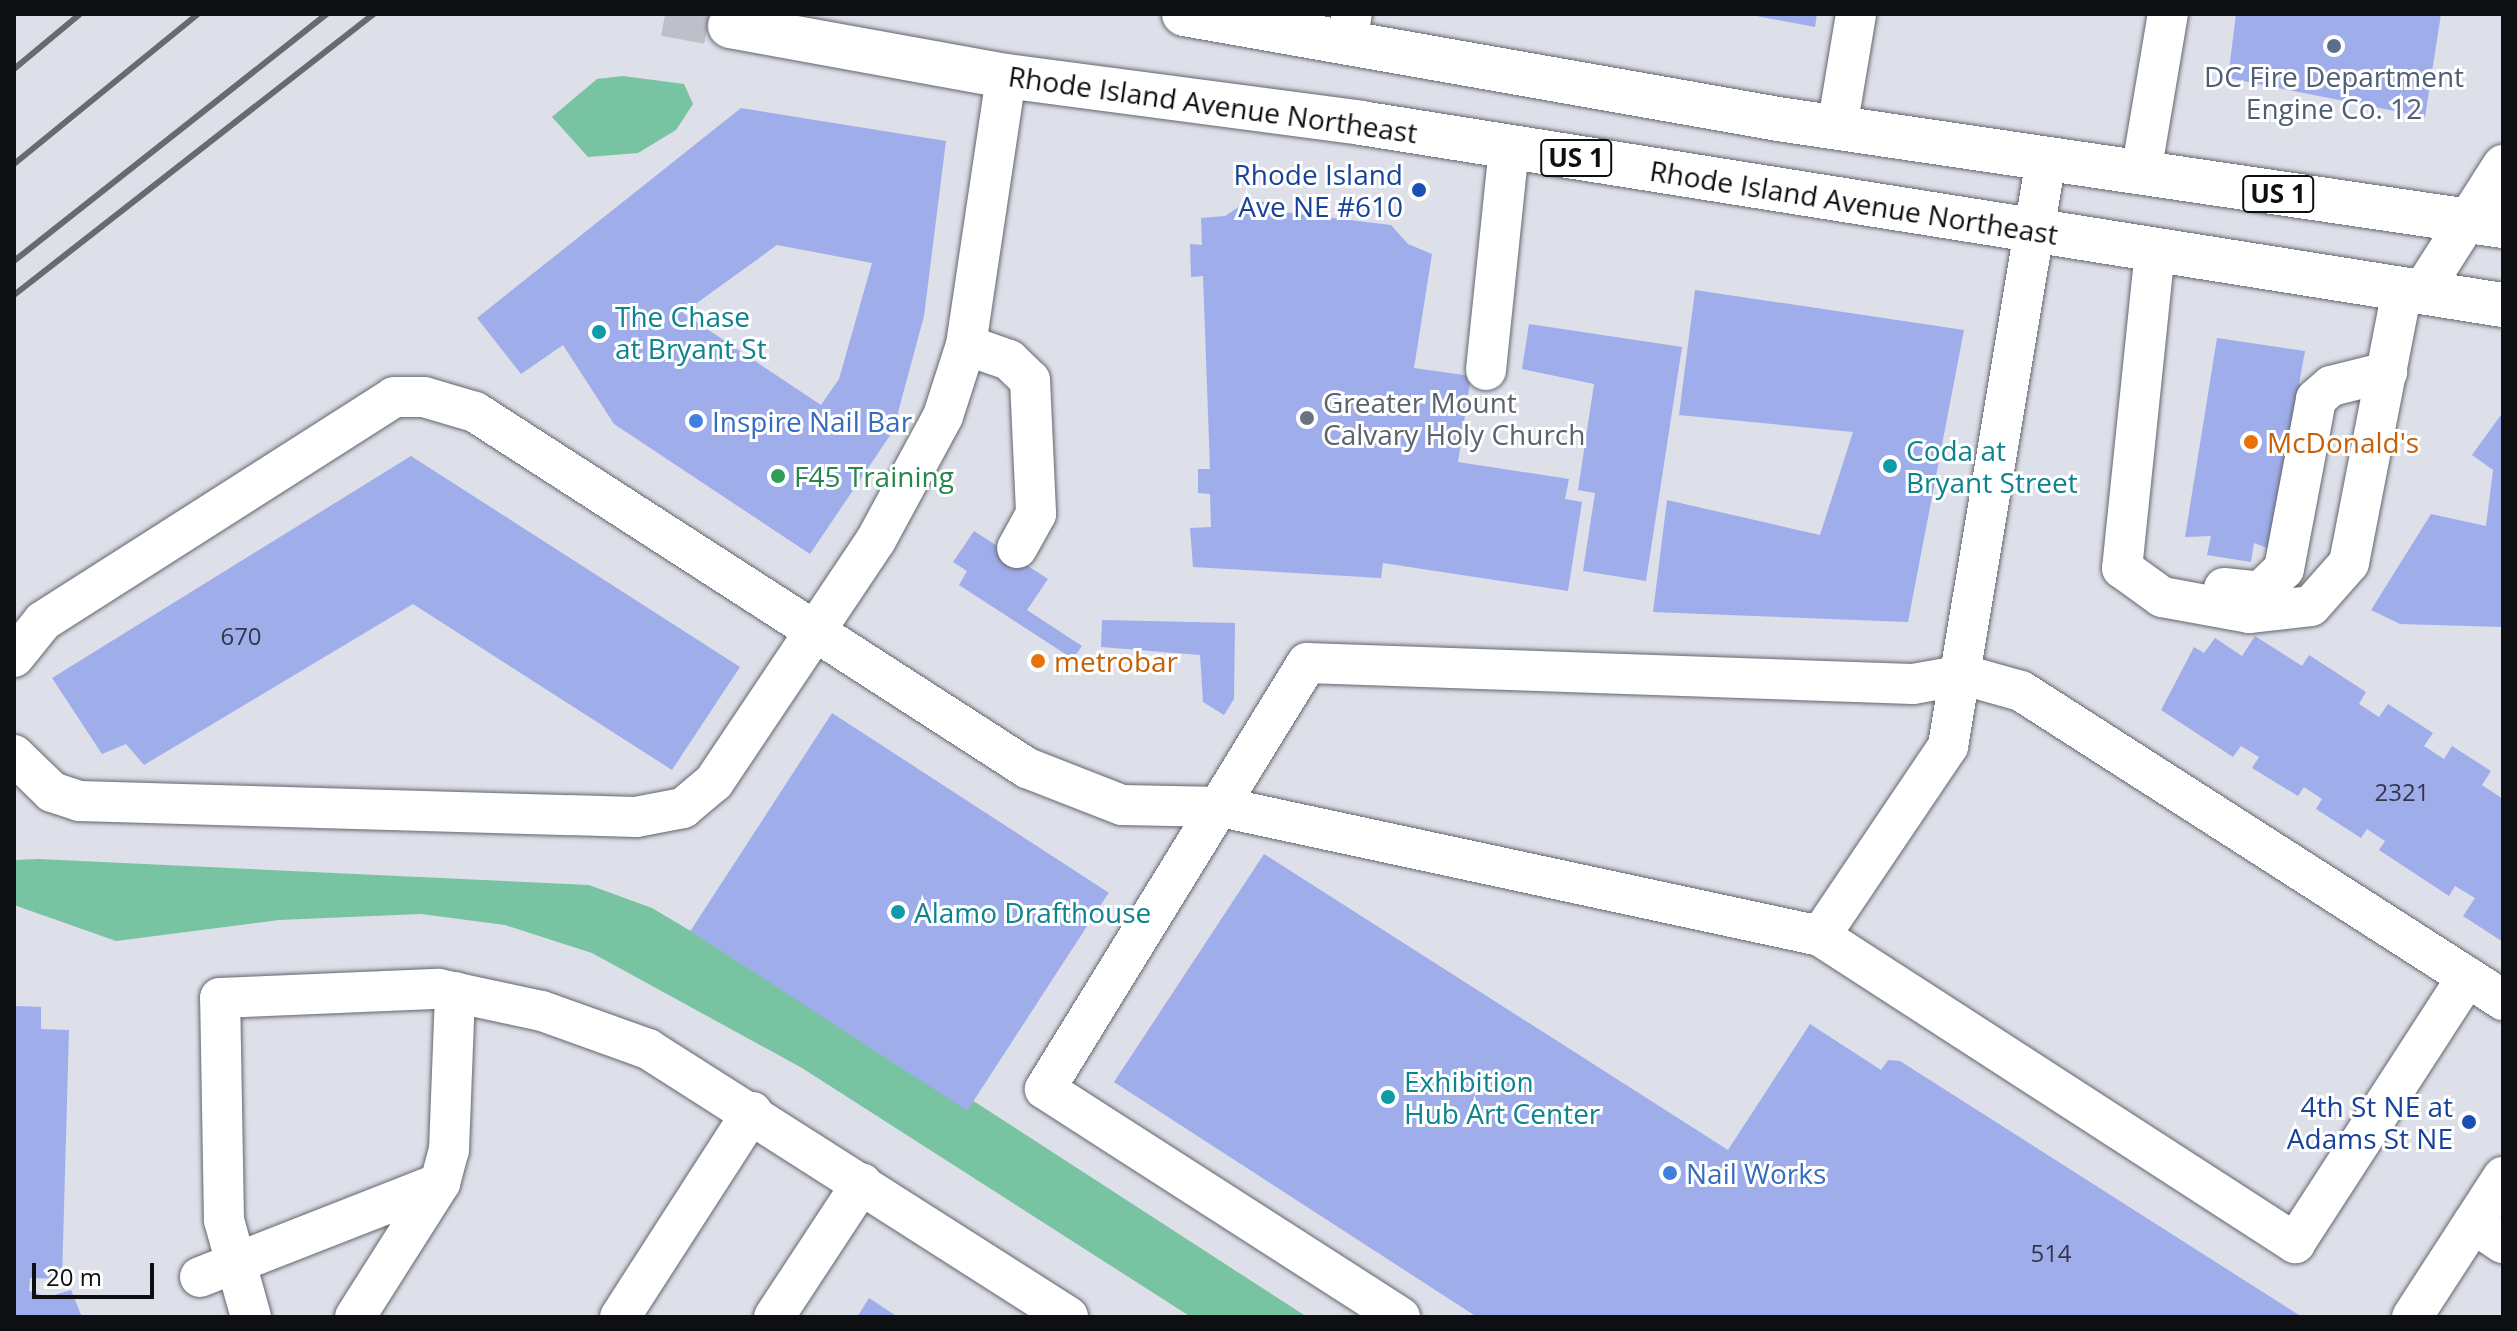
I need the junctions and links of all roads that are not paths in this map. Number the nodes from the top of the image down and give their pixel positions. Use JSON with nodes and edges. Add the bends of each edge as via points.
{"nodes":[{"id":1,"x":1184,"y":14,"type":"edge"},
{"id":2,"x":1856,"y":14,"type":"edge"},
{"id":3,"x":2168,"y":14,"type":"edge"},
{"id":4,"x":730,"y":26,"type":"tunnel mouth"},
{"id":5,"x":1350,"y":29,"type":"edge"},
{"id":6,"x":1006,"y":76,"type":"junction"},
{"id":7,"x":1837,"y":128,"type":"junction"},
{"id":8,"x":1509,"y":147,"type":"junction"},
{"id":9,"x":2046,"y":159,"type":"junction"},
{"id":10,"x":2503,"y":165,"type":"edge"},
{"id":11,"x":2141,"y":173,"type":"junction"},
{"id":12,"x":2485,"y":224,"type":"edge"},
{"id":13,"x":2034,"y":231,"type":"junction"},
{"id":14,"x":2155,"y":250,"type":"junction"},
{"id":15,"x":2412,"y":292,"type":"junction"},
{"id":16,"x":2503,"y":305,"type":"edge"},
{"id":17,"x":966,"y":345,"type":"junction"},
{"id":18,"x":1486,"y":370,"type":"dead end"},
{"id":19,"x":2387,"y":372,"type":"junction"},
{"id":20,"x":2124,"y":532,"type":"junction"},
{"id":21,"x":1017,"y":548,"type":"dead end"},
{"id":22,"x":814,"y":631,"type":"junction"},
{"id":23,"x":14,"y":657,"type":"edge"},
{"id":24,"x":1964,"y":675,"type":"junction"},
{"id":25,"x":14,"y":755,"type":"edge"},
{"id":26,"x":1221,"y":807,"type":"junction"},
{"id":27,"x":1820,"y":936,"type":"junction"},
{"id":28,"x":2467,"y":977,"type":"junction"},
{"id":29,"x":455,"y":992,"type":"junction"},
{"id":30,"x":2503,"y":1000,"type":"edge"},
{"id":31,"x":752,"y":1112,"type":"junction"},
{"id":32,"x":2503,"y":1177,"type":"edge"},
{"id":33,"x":440,"y":1183,"type":"junction"},
{"id":34,"x":862,"y":1183,"type":"junction"},
{"id":35,"x":2488,"y":1233,"type":"edge"},
{"id":36,"x":218,"y":1271,"type":"junction"},
{"id":37,"x":251,"y":1317,"type":"edge"},
{"id":38,"x":355,"y":1317,"type":"edge"},
{"id":39,"x":620,"y":1317,"type":"edge"},
{"id":40,"x":774,"y":1317,"type":"edge"},
{"id":41,"x":1068,"y":1317,"type":"edge"},
{"id":42,"x":1400,"y":1317,"type":"edge"},
{"id":43,"x":2412,"y":1317,"type":"edge"}],
"edges":[{"from":1,"to":5,"type":"main road","number":"US 1"},
{"from":2,"to":7,"type":"street"},
{"from":3,"to":11,"type":"street"},
{"from":4,"to":6,"type":"main road","name":"Rhode Island Avenue Northeast","number":"US 1"},
{"from":5,"to":7,"type":"main road","number":"US 1"},
{"from":6,"to":8,"type":"main road","name":"Rhode Island Avenue Northeast","number":"US 1"},
{"from":6,"to":17,"type":"street"},
{"from":7,"to":9,"type":"main road","number":"US 1"},
{"from":8,"to":13,"type":"main road","name":"Rhode Island Avenue Northeast","number":"US 1"},
{"from":8,"to":18,"type":"street"},
{"from":9,"to":11,"type":"main road","number":"US 1"},
{"from":9,"to":13,"type":"street"},
{"from":10,"to":12,"type":"street"},
{"from":11,"to":12,"type":"main road","number":"US 1"},
{"from":12,"to":15,"type":"street"},
{"from":13,"to":14,"type":"main road","name":"Rhode Island Avenue Northeast","number":"US 1"},
{"from":13,"to":24,"type":"street"},
{"from":14,"to":15,"type":"main road","name":"Rhode Island Avenue Northeast","number":"US 1"},
{"from":14,"to":20,"type":"street"},
{"from":15,"to":16,"type":"main road","name":"Rhode Island Avenue Northeast","number":"US 1"},
{"from":15,"to":19,"type":"street"},
{"from":17,"to":21,"type":"street","via":[[1009,360],[1030,380],[1036,514]]},
{"from":17,"to":22,"type":"street","via":[[916,477]]},
{"from":19,"to":20,"type":"street","via":[[2331,386],[2316,399],[2284,569],[2270,588],[2194,585],[2163,573]]},
{"from":19,"to":20,"type":"street","via":[[2349,563],[2311,606],[2249,613],[2162,597],[2122,568]]},
{"from":22,"to":23,"type":"street","via":[[475,412],[424,397],[394,397],[43,621]]},
{"from":22,"to":25,"type":"street","via":[[714,782],[683,808],[636,817],[79,801],[52,792]]},
{"from":22,"to":26,"type":"street","via":[[1027,768],[1122,805]]},
{"from":24,"to":26,"type":"street","via":[[1913,684],[1307,663]]},
{"from":24,"to":27,"type":"street","via":[[1948,746]]},
{"from":24,"to":28,"type":"street","via":[[2021,691]]},
{"from":26,"to":27,"type":"street"},
{"from":26,"to":42,"type":"street","via":[[1045,1089]]},
{"from":27,"to":28,"type":"street","via":[[2295,1243]]},
{"from":28,"to":30,"type":"street"},
{"from":29,"to":31,"type":"street","via":[[542,1011],[648,1049]]},
{"from":29,"to":33,"type":"street","via":[[449,1150]]},
{"from":29,"to":36,"type":"street","via":[[220,998],[224,1220]]},
{"from":31,"to":34,"type":"street"},
{"from":31,"to":39,"type":"street"},
{"from":32,"to":35,"type":"street"},
{"from":33,"to":36,"type":"street"},
{"from":33,"to":38,"type":"street"},
{"from":34,"to":40,"type":"street"},
{"from":34,"to":41,"type":"street"},
{"from":35,"to":43,"type":"street"},
{"from":36,"to":37,"type":"street"}]}
